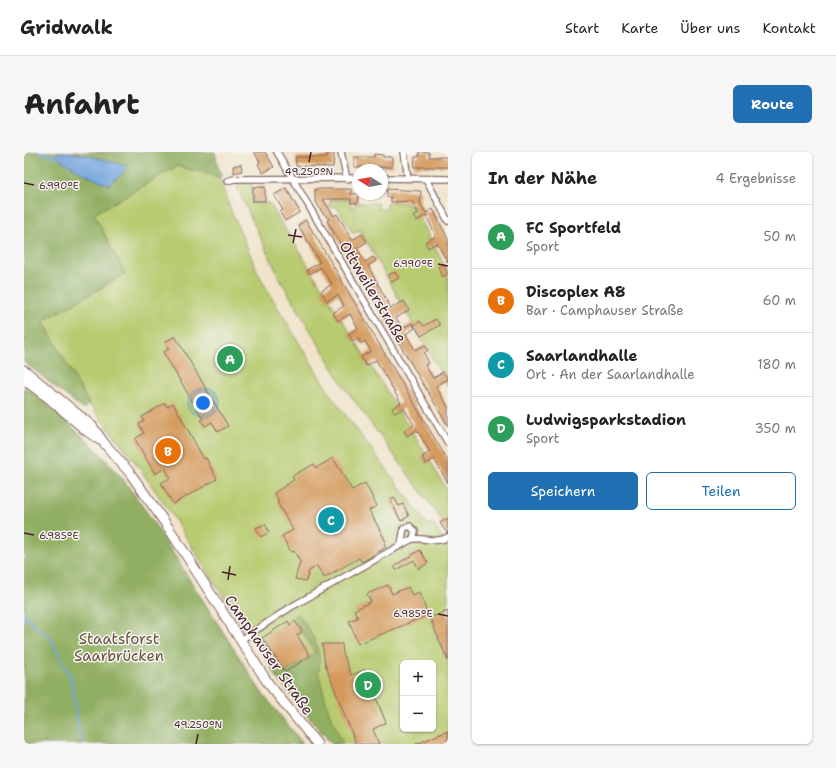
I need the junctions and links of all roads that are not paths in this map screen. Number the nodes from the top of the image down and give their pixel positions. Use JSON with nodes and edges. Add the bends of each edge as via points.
{"nodes":[{"id":1,"x":277,"y":152,"type":"edge"},
{"id":2,"x":341,"y":152,"type":"edge"},
{"id":3,"x":404,"y":152,"type":"edge"},
{"id":4,"x":292,"y":178,"type":"junction"},
{"id":5,"x":388,"y":178,"type":"edge"},
{"id":6,"x":408,"y":178,"type":"junction"},
{"id":7,"x":347,"y":179,"type":"junction"},
{"id":8,"x":352,"y":179,"type":"edge"},
{"id":9,"x":426,"y":179,"type":"junction"},
{"id":10,"x":448,"y":179,"type":"edge"},
{"id":11,"x":227,"y":181,"type":"dead end"},
{"id":12,"x":448,"y":221,"type":"edge"},
{"id":13,"x":24,"y":370,"type":"edge"},
{"id":14,"x":24,"y":380,"type":"edge"},
{"id":15,"x":104,"y":443,"type":"junction"},
{"id":16,"x":448,"y":443,"type":"edge"},
{"id":17,"x":448,"y":538,"type":"edge"},
{"id":18,"x":413,"y":539,"type":"junction"},
{"id":19,"x":401,"y":544,"type":"junction"},
{"id":20,"x":240,"y":640,"type":"junction"},
{"id":21,"x":317,"y":744,"type":"edge"}],
"edges":[{"from":1,"to":4,"type":"street","name":"Ottweilerstraße"},
{"from":2,"to":7,"type":"street"},
{"from":3,"to":6,"type":"street"},
{"from":4,"to":7,"type":"street"},
{"from":4,"to":11,"type":"street","via":[[234,178]]},
{"from":4,"to":16,"type":"street","name":"Ottweilerstraße"},
{"from":5,"to":6,"type":"street"},
{"from":6,"to":9,"type":"street"},
{"from":7,"to":8,"type":"street"},
{"from":9,"to":10,"type":"street"},
{"from":9,"to":12,"type":"street"},
{"from":13,"to":15,"type":"main road","name":"Camphauser Straße","via":[[92,426]]},
{"from":14,"to":15,"type":"main road","name":"Camphauser Straße"},
{"from":15,"to":20,"type":"main road","name":"Camphauser Straße","via":[[151,502]]},
{"from":17,"to":18,"type":"street","via":[[433,541]]},
{"from":18,"to":19,"type":"street"},
{"from":18,"to":19,"type":"street","via":[[415,531],[410,526],[404,528]]},
{"from":19,"to":20,"type":"street","via":[[291,607]]},
{"from":20,"to":21,"type":"main road","name":"Camphauser Straße","via":[[268,683]]}]}
